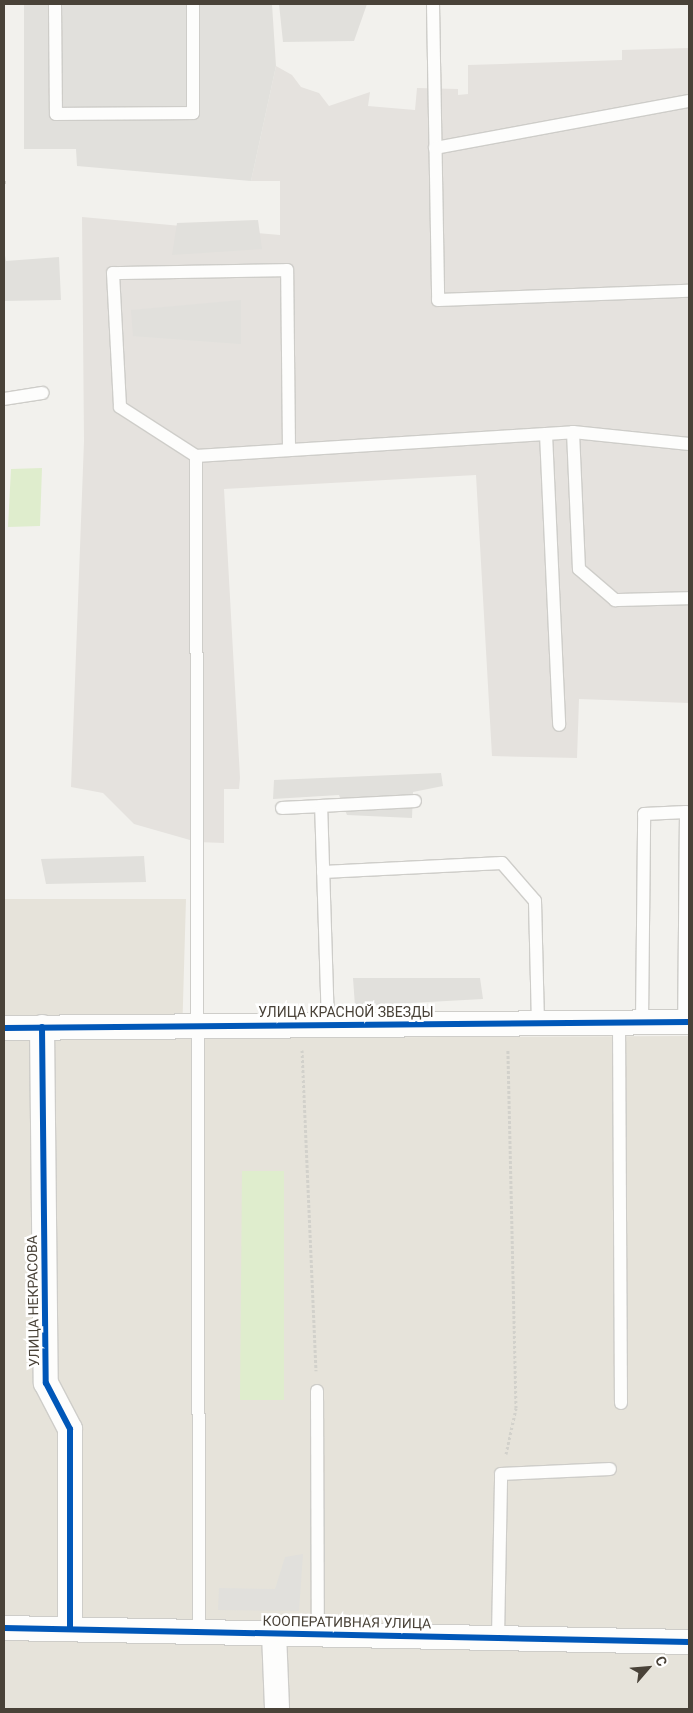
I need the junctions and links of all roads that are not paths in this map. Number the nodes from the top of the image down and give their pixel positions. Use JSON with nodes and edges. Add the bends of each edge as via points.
{"nodes":[{"id":1,"x":55,"y":4,"type":"edge"},
{"id":2,"x":193,"y":4,"type":"edge"},
{"id":3,"x":434,"y":4,"type":"edge"},
{"id":4,"x":689,"y":101,"type":"edge"},
{"id":5,"x":435,"y":148,"type":"junction"},
{"id":6,"x":689,"y":291,"type":"edge"},
{"id":7,"x":43,"y":393,"type":"dead end"},
{"id":8,"x":4,"y":399,"type":"edge"},
{"id":9,"x":573,"y":432,"type":"junction"},
{"id":10,"x":546,"y":434,"type":"junction"},
{"id":11,"x":689,"y":444,"type":"edge"},
{"id":12,"x":288,"y":449,"type":"junction"},
{"id":13,"x":196,"y":456,"type":"junction"},
{"id":14,"x":689,"y":598,"type":"edge"},
{"id":15,"x":559,"y":725,"type":"dead end"},
{"id":16,"x":415,"y":801,"type":"dead end"},
{"id":17,"x":321,"y":806,"type":"junction"},
{"id":18,"x":282,"y":808,"type":"dead end"},
{"id":19,"x":323,"y":872,"type":"junction"},
{"id":20,"x":642,"y":1022,"type":"junction"},
{"id":21,"x":686,"y":1022,"type":"edge"},
{"id":22,"x":538,"y":1023,"type":"junction"},
{"id":23,"x":619,"y":1023,"type":"junction"},
{"id":24,"x":328,"y":1025,"type":"junction"},
{"id":25,"x":197,"y":1026,"type":"junction"},
{"id":26,"x":42,"y":1027,"type":"junction"},
{"id":27,"x":4,"y":1028,"type":"edge"},
{"id":28,"x":317,"y":1391,"type":"road end"},
{"id":29,"x":621,"y":1403,"type":"dead end"},
{"id":30,"x":610,"y":1469,"type":"dead end"},
{"id":31,"x":4,"y":1628,"type":"edge"},
{"id":32,"x":70,"y":1629,"type":"junction"},
{"id":33,"x":198,"y":1632,"type":"junction"},
{"id":34,"x":274,"y":1633,"type":"junction"},
{"id":35,"x":318,"y":1634,"type":"junction"},
{"id":36,"x":498,"y":1637,"type":"junction"},
{"id":37,"x":689,"y":1642,"type":"edge"},
{"id":38,"x":277,"y":1709,"type":"edge"}],
"edges":[{"from":1,"to":2,"type":"lane","via":[[56,114],[75,114],[193,113]]},
{"from":3,"to":5,"type":"lane"},
{"from":4,"to":5,"type":"lane"},
{"from":5,"to":6,"type":"lane","via":[[438,300]]},
{"from":7,"to":8,"type":"lane"},
{"from":9,"to":10,"type":"lane"},
{"from":9,"to":11,"type":"lane"},
{"from":9,"to":14,"type":"lane","via":[[579,568],[615,600]]},
{"from":10,"to":12,"type":"lane"},
{"from":10,"to":15,"type":"lane"},
{"from":12,"to":13,"type":"lane"},
{"from":12,"to":13,"type":"lane","via":[[287,270],[113,273],[120,407]]},
{"from":13,"to":25,"type":"lane"},
{"from":16,"to":17,"type":"lane"},
{"from":17,"to":18,"type":"lane"},
{"from":17,"to":19,"type":"lane"},
{"from":19,"to":22,"type":"lane","via":[[502,863],[536,901]]},
{"from":19,"to":24,"type":"lane"},
{"from":20,"to":21,"type":"street","name":"УЛИЦА КРАСНОЙ ЗВЕЗДЫ"},
{"from":20,"to":21,"type":"lane","via":[[644,814],[686,812]]},
{"from":20,"to":23,"type":"street","name":"УЛИЦА КРАСНОЙ ЗВЕЗДЫ"},
{"from":22,"to":23,"type":"street","name":"УЛИЦА КРАСНОЙ ЗВЕЗДЫ"},
{"from":22,"to":24,"type":"street","name":"УЛИЦА КРАСНОЙ ЗВЕЗДЫ"},
{"from":23,"to":29,"type":"lane"},
{"from":24,"to":25,"type":"street","name":"УЛИЦА КРАСНОЙ ЗВЕЗДЫ"},
{"from":25,"to":26,"type":"street","name":"УЛИЦА КРАСНОЙ ЗВЕЗДЫ"},
{"from":25,"to":33,"type":"lane"},
{"from":26,"to":27,"type":"street","name":"УЛИЦА КРАСНОЙ ЗВЕЗДЫ"},
{"from":26,"to":32,"type":"street","name":"УЛИЦА НЕКРАСОВА","via":[[46,1383],[70,1429]]},
{"from":28,"to":35,"type":"lane"},
{"from":30,"to":36,"type":"lane","via":[[501,1474]]},
{"from":31,"to":32,"type":"street","name":"КООПЕРАТИВНАЯ УЛИЦА"},
{"from":32,"to":33,"type":"street","name":"КООПЕРАТИВНАЯ УЛИЦА"},
{"from":33,"to":34,"type":"street","name":"КООПЕРАТИВНАЯ УЛИЦА"},
{"from":34,"to":35,"type":"street","name":"КООПЕРАТИВНАЯ УЛИЦА"},
{"from":34,"to":38,"type":"street"},
{"from":35,"to":36,"type":"street","name":"КООПЕРАТИВНАЯ УЛИЦА"},
{"from":36,"to":37,"type":"street","name":"КООПЕРАТИВНАЯ УЛИЦА"}]}
